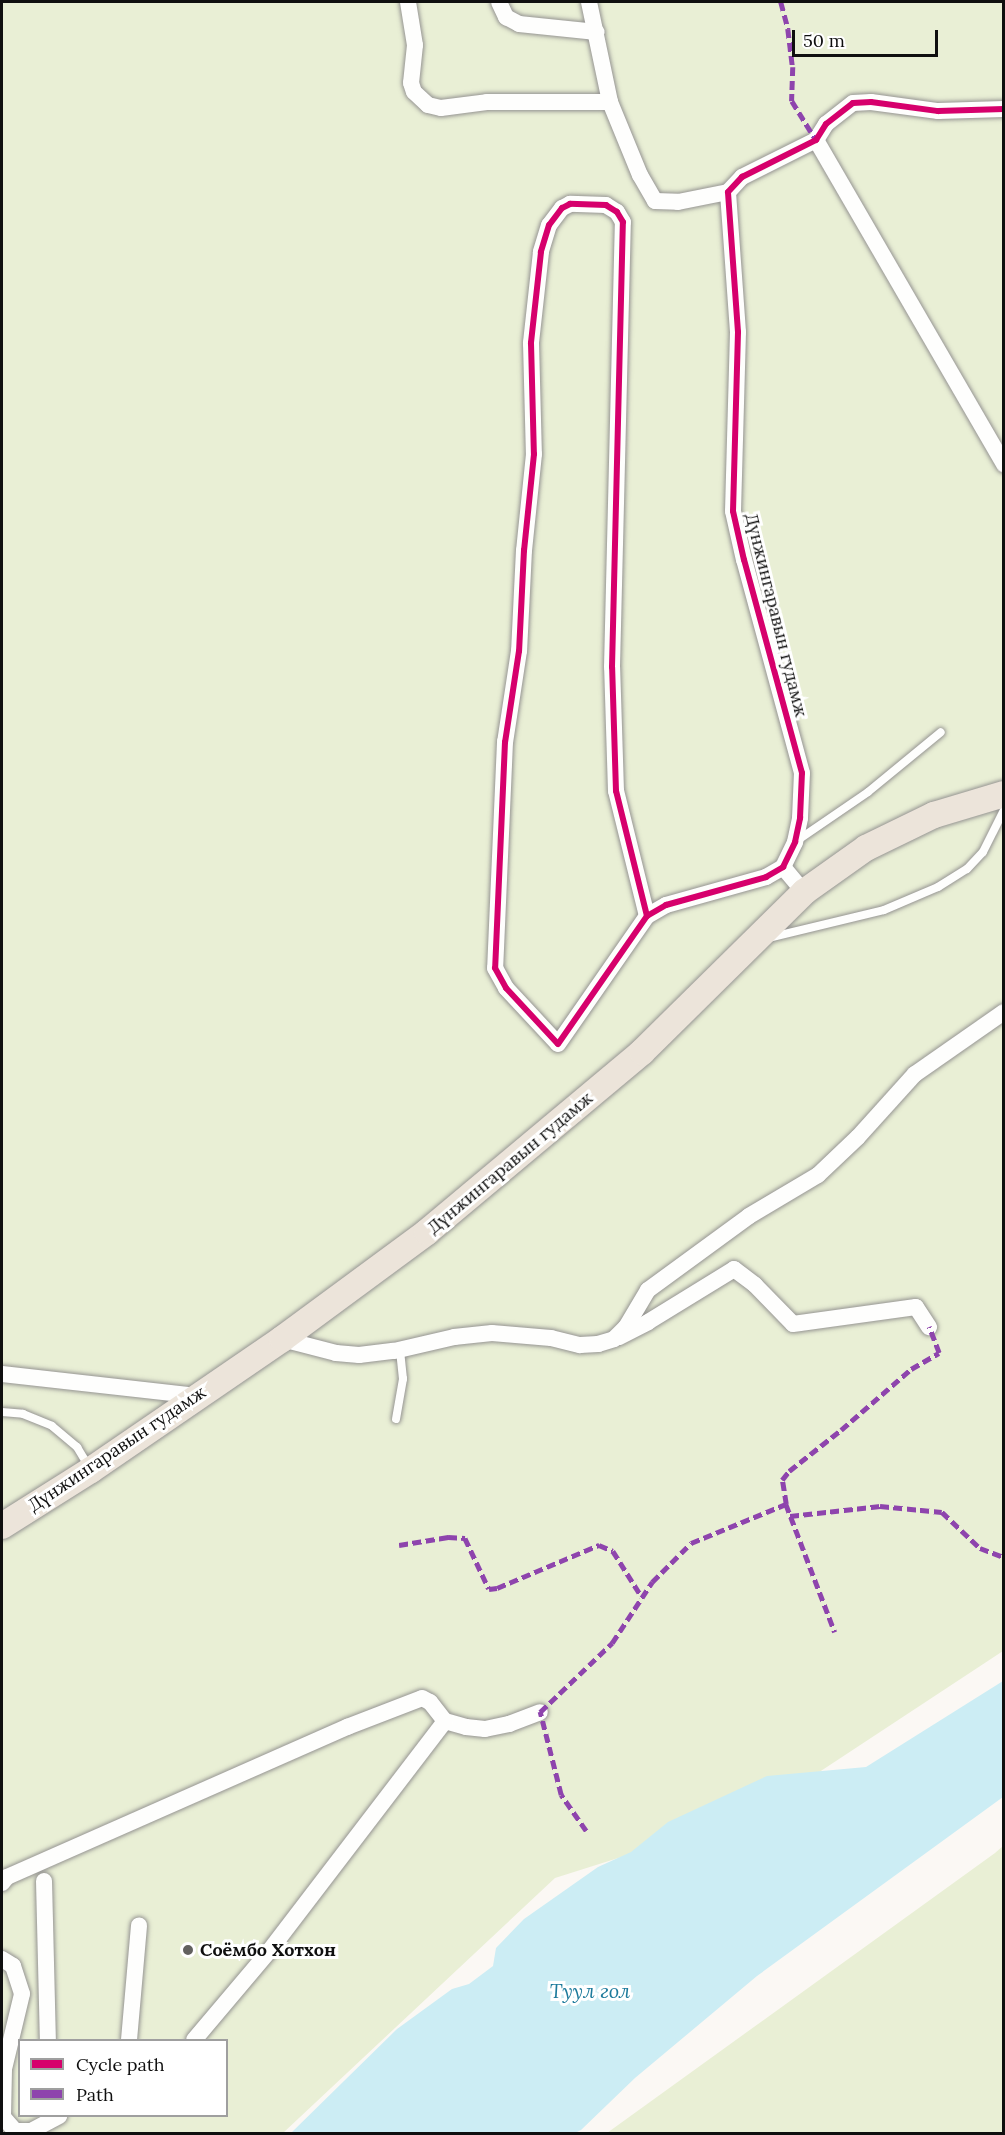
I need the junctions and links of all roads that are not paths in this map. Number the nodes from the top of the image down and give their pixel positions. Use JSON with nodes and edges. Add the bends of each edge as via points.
{"nodes":[{"id":1,"x":408,"y":2,"type":"edge"},
{"id":2,"x":499,"y":2,"type":"edge"},
{"id":3,"x":589,"y":2,"type":"edge"},
{"id":4,"x":597,"y":32,"type":"junction"},
{"id":5,"x":610,"y":102,"type":"junction"},
{"id":6,"x":1004,"y":109,"type":"edge"},
{"id":7,"x":816,"y":140,"type":"junction"},
{"id":8,"x":728,"y":192,"type":"junction"},
{"id":9,"x":1004,"y":464,"type":"edge"},
{"id":10,"x":941,"y":732,"type":"dead end"},
{"id":11,"x":1004,"y":794,"type":"edge"},
{"id":12,"x":1004,"y":810,"type":"edge"},
{"id":13,"x":795,"y":842,"type":"junction"},
{"id":14,"x":783,"y":867,"type":"junction"},
{"id":15,"x":804,"y":892,"type":"junction"},
{"id":16,"x":647,"y":916,"type":"junction"},
{"id":17,"x":753,"y":941,"type":"junction"},
{"id":18,"x":1004,"y":1012,"type":"edge"},
{"id":19,"x":929,"y":1327,"type":"dead end"},
{"id":20,"x":282,"y":1339,"type":"junction"},
{"id":21,"x":614,"y":1339,"type":"junction"},
{"id":22,"x":400,"y":1349,"type":"junction"},
{"id":23,"x":2,"y":1374,"type":"edge"},
{"id":24,"x":197,"y":1396,"type":"junction"},
{"id":25,"x":2,"y":1412,"type":"edge"},
{"id":26,"x":396,"y":1419,"type":"dead end"},
{"id":27,"x":91,"y":1470,"type":"junction"},
{"id":28,"x":2,"y":1526,"type":"edge"},
{"id":29,"x":540,"y":1712,"type":"dead end"},
{"id":30,"x":445,"y":1721,"type":"junction"},
{"id":31,"x":44,"y":1881,"type":"dead end"},
{"id":32,"x":2,"y":1883,"type":"edge"},
{"id":33,"x":140,"y":1925,"type":"dead end"},
{"id":34,"x":2,"y":1959,"type":"edge"},
{"id":35,"x":48,"y":2039,"type":"edge"},
{"id":36,"x":129,"y":2039,"type":"edge"},
{"id":37,"x":195,"y":2039,"type":"edge"},
{"id":38,"x":56,"y":2117,"type":"edge"}],
"edges":[{"from":1,"to":5,"type":"street","via":[[415,45],[411,83],[414,92],[429,105],[441,108],[487,102]]},
{"from":2,"to":4,"type":"street","via":[[506,17],[519,24]]},
{"from":3,"to":4,"type":"street"},
{"from":4,"to":5,"type":"street"},
{"from":5,"to":8,"type":"street","via":[[655,201],[678,202]]},
{"from":6,"to":7,"type":"street","via":[[938,111],[853,103],[826,123]]},
{"from":7,"to":8,"type":"street","via":[[741,177]]},
{"from":7,"to":9,"type":"street"},
{"from":8,"to":13,"type":"street","name":"Дүнжингаравын гудамж","via":[[738,332],[734,511],[802,773]]},
{"from":10,"to":13,"type":"lane","via":[[868,792]]},
{"from":11,"to":15,"type":"main road","name":"Дүнжингаравын гудамж","via":[[934,815],[866,849]]},
{"from":12,"to":17,"type":"lane","via":[[983,852],[967,869],[938,888],[884,910]]},
{"from":13,"to":14,"type":"street","name":"Дүнжингаравын гудамж"},
{"from":14,"to":15,"type":"street"},
{"from":14,"to":16,"type":"street","via":[[766,877],[666,904]]},
{"from":15,"to":17,"type":"main road","name":"Дүнжингаравын гудамж"},
{"from":16,"to":16,"type":"street","via":[[558,1044],[506,988],[495,968],[505,742],[519,651],[534,454],[530,359],[534,304],[549,225],[570,204],[606,205],[623,222],[612,678],[616,791]]},
{"from":17,"to":20,"type":"main road","name":"Дүнжингаравын гудамж","via":[[642,1052],[428,1232]]},
{"from":18,"to":21,"type":"street","via":[[915,1074],[818,1175],[749,1216],[653,1286]]},
{"from":19,"to":21,"type":"street","via":[[916,1307],[793,1324],[734,1269]]},
{"from":20,"to":22,"type":"street","via":[[359,1355]]},
{"from":20,"to":24,"type":"main road","name":"Дүнжингаравын гудамж"},
{"from":21,"to":22,"type":"street","via":[[580,1345],[492,1334],[454,1337]]},
{"from":22,"to":26,"type":"lane","via":[[403,1379]]},
{"from":23,"to":24,"type":"street"},
{"from":24,"to":27,"type":"main road","name":"Дүнжингаравын гудамж"},
{"from":25,"to":27,"type":"lane","via":[[23,1414],[52,1426],[77,1447]]},
{"from":27,"to":28,"type":"main road","name":"Дүнжингаравын гудамж"},
{"from":29,"to":30,"type":"street","via":[[485,1728]]},
{"from":30,"to":32,"type":"street","via":[[422,1698],[7,1877]]},
{"from":30,"to":37,"type":"street","via":[[270,1950]]},
{"from":31,"to":35,"type":"street"},
{"from":33,"to":36,"type":"street"},
{"from":34,"to":38,"type":"street","via":[[13,1966],[22,1994],[4,2069],[3,2117],[15,2131],[31,2131]]}]}
